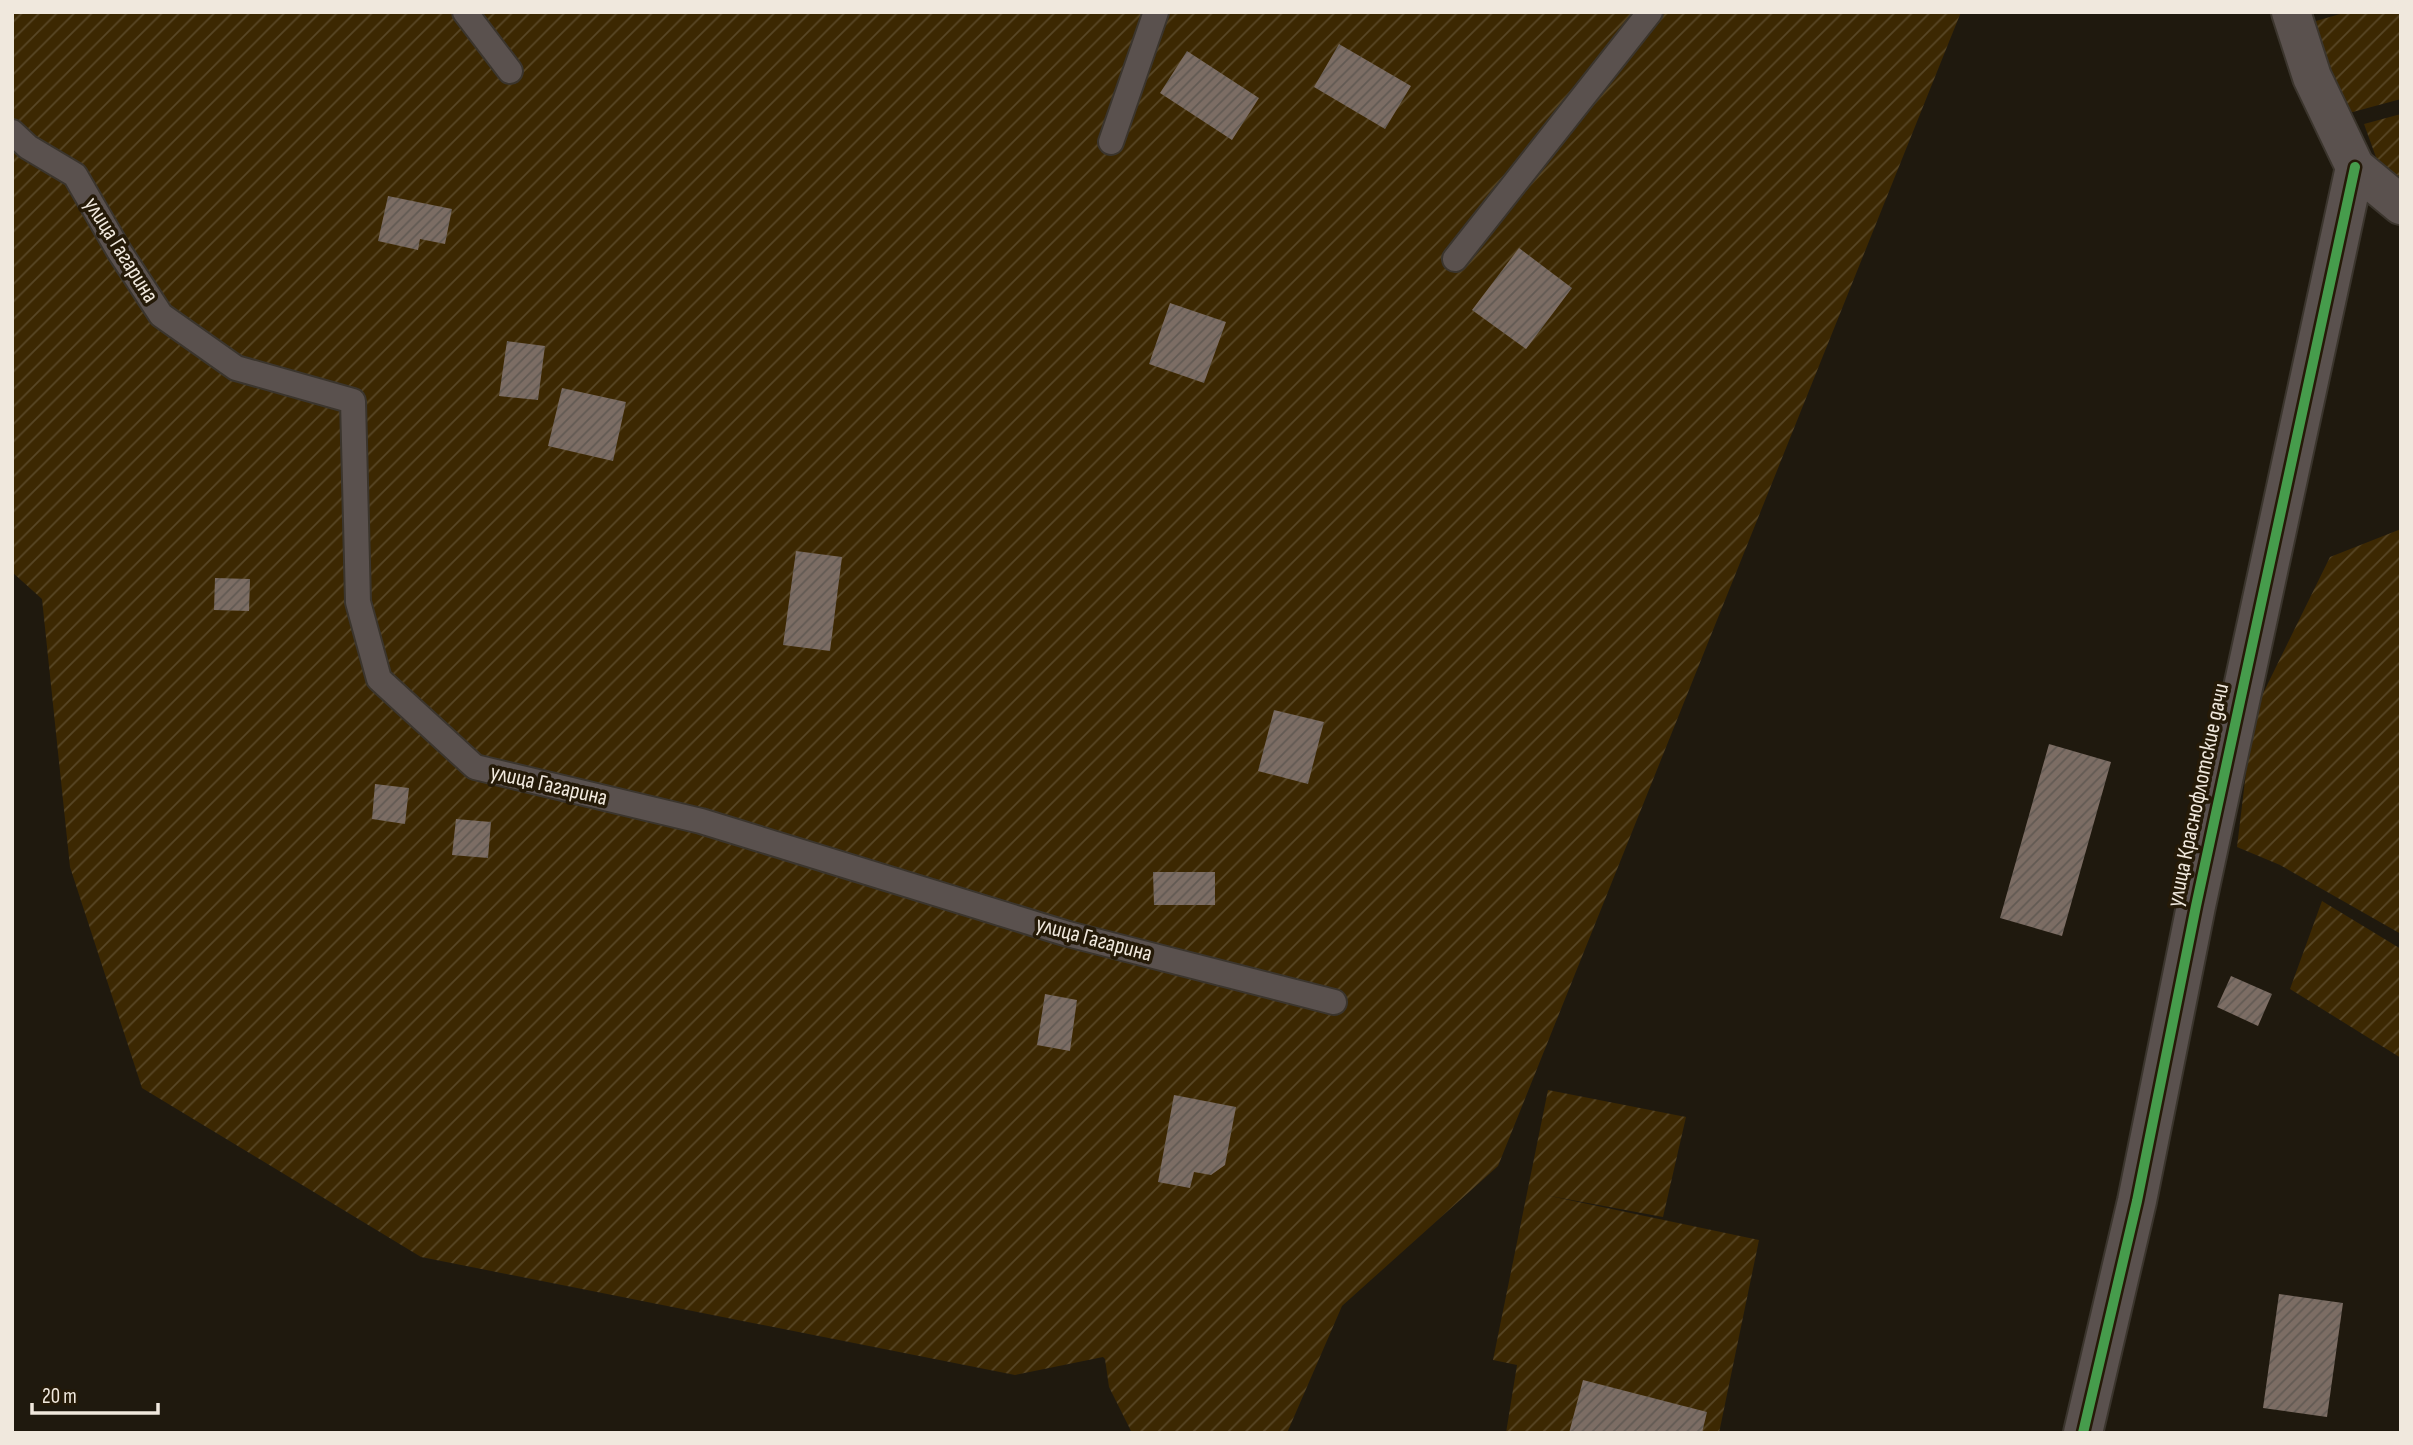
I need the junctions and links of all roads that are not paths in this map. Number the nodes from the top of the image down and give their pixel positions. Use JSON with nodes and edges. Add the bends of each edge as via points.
{"nodes":[{"id":1,"x":465,"y":12,"type":"edge"},
{"id":2,"x":1156,"y":12,"type":"edge"},
{"id":3,"x":1650,"y":12,"type":"edge"},
{"id":4,"x":2291,"y":12,"type":"edge"},
{"id":5,"x":510,"y":71,"type":"dead end"},
{"id":6,"x":12,"y":132,"type":"edge"},
{"id":7,"x":1111,"y":142,"type":"dead end"},
{"id":8,"x":2355,"y":167,"type":"junction"},
{"id":9,"x":2401,"y":205,"type":"edge"},
{"id":10,"x":1455,"y":259,"type":"dead end"},
{"id":11,"x":1334,"y":1002,"type":"dead end"},
{"id":12,"x":2083,"y":1433,"type":"edge"}],
"edges":[{"from":1,"to":5,"type":"lane"},
{"from":2,"to":7,"type":"lane"},
{"from":3,"to":10,"type":"lane"},
{"from":4,"to":8,"type":"street","via":[[2312,77]]},
{"from":6,"to":11,"type":"lane","name":"улица Гагарина","via":[[75,175],[161,315],[236,368],[354,401],[358,602],[379,679],[475,767],[701,821],[1068,934]]},
{"from":8,"to":9,"type":"street"},
{"from":8,"to":12,"type":"street","name":"улица Краснофлотские дачи","via":[[2137,1201]]}]}
